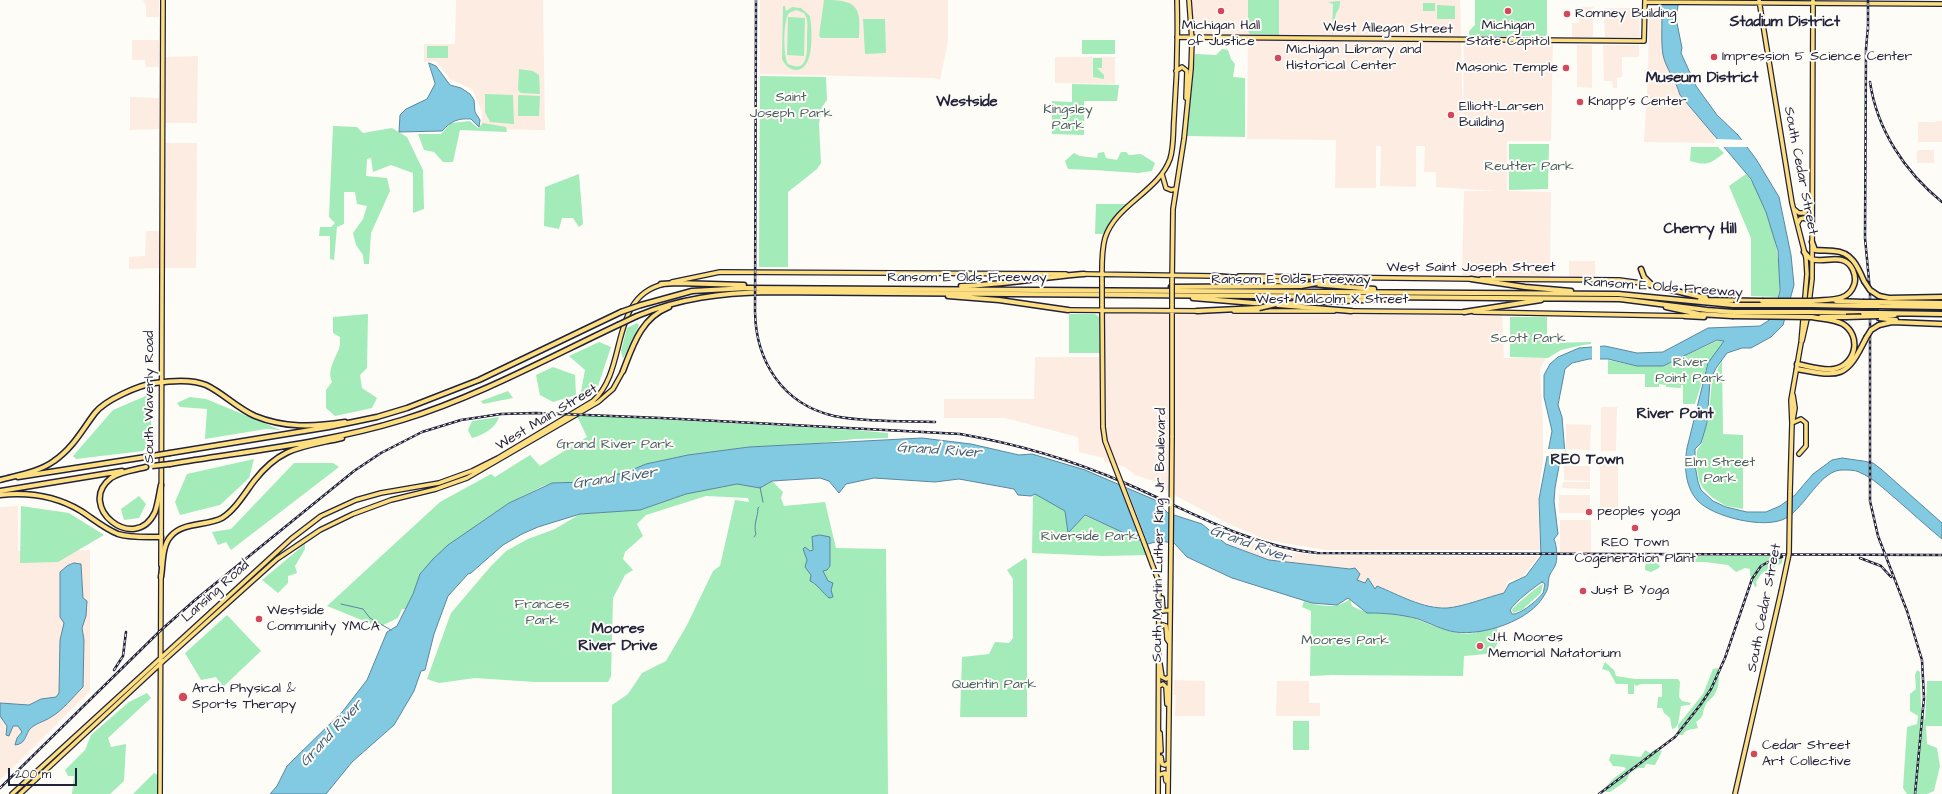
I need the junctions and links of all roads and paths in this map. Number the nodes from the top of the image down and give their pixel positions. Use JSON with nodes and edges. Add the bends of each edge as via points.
{"nodes":[{"id":1,"x":163,"y":0,"type":"edge"},
{"id":2,"x":1177,"y":0,"type":"edge"},
{"id":3,"x":1188,"y":0,"type":"edge"},
{"id":4,"x":1645,"y":1,"type":"edge"},
{"id":5,"x":1759,"y":2,"type":"edge"},
{"id":6,"x":1813,"y":2,"type":"edge"},
{"id":7,"x":1942,"y":4,"type":"edge"},
{"id":8,"x":1177,"y":37,"type":"junction"},
{"id":9,"x":1191,"y":38,"type":"junction"},
{"id":10,"x":1176,"y":71,"type":"junction"},
{"id":11,"x":1187,"y":111,"type":"junction"},
{"id":12,"x":1162,"y":174,"type":"junction"},
{"id":13,"x":1176,"y":189,"type":"junction"},
{"id":14,"x":1812,"y":204,"type":"junction"},
{"id":15,"x":1793,"y":208,"type":"junction"},
{"id":16,"x":1797,"y":224,"type":"junction"},
{"id":17,"x":1812,"y":228,"type":"junction"},
{"id":18,"x":1812,"y":242,"type":"junction"},
{"id":19,"x":1804,"y":252,"type":"junction"},
{"id":20,"x":1812,"y":259,"type":"junction"},
{"id":21,"x":1641,"y":269,"type":"dead end"},
{"id":22,"x":1084,"y":274,"type":"junction"},
{"id":23,"x":1102,"y":275,"type":"junction"},
{"id":24,"x":1173,"y":276,"type":"junction"},
{"id":25,"x":1214,"y":276,"type":"junction"},
{"id":26,"x":1346,"y":278,"type":"junction"},
{"id":27,"x":1471,"y":279,"type":"junction"},
{"id":28,"x":1641,"y":283,"type":"joint"},
{"id":29,"x":661,"y":284,"type":"junction"},
{"id":30,"x":802,"y":288,"type":"junction"},
{"id":31,"x":916,"y":289,"type":"junction"},
{"id":32,"x":1109,"y":290,"type":"junction"},
{"id":33,"x":1668,"y":290,"type":"junction"},
{"id":34,"x":1428,"y":292,"type":"junction"},
{"id":35,"x":900,"y":293,"type":"junction"},
{"id":36,"x":1618,"y":294,"type":"junction"},
{"id":37,"x":1155,"y":295,"type":"junction"},
{"id":38,"x":713,"y":296,"type":"junction"},
{"id":39,"x":1434,"y":297,"type":"junction"},
{"id":40,"x":1583,"y":298,"type":"junction"},
{"id":41,"x":1942,"y":298,"type":"edge"},
{"id":42,"x":1903,"y":302,"type":"junction"},
{"id":43,"x":1920,"y":302,"type":"junction"},
{"id":44,"x":1733,"y":303,"type":"junction"},
{"id":45,"x":1813,"y":303,"type":"junction"},
{"id":46,"x":1942,"y":303,"type":"edge"},
{"id":47,"x":1942,"y":306,"type":"edge"},
{"id":48,"x":1068,"y":310,"type":"joint"},
{"id":49,"x":1173,"y":310,"type":"junction"},
{"id":50,"x":1197,"y":310,"type":"junction"},
{"id":51,"x":1102,"y":311,"type":"junction"},
{"id":52,"x":1351,"y":311,"type":"junction"},
{"id":53,"x":1464,"y":312,"type":"junction"},
{"id":54,"x":1733,"y":314,"type":"junction"},
{"id":55,"x":1942,"y":314,"type":"edge"},
{"id":56,"x":1811,"y":315,"type":"junction"},
{"id":57,"x":1685,"y":316,"type":"joint"},
{"id":58,"x":1879,"y":316,"type":"junction"},
{"id":59,"x":1902,"y":318,"type":"junction"},
{"id":60,"x":1942,"y":324,"type":"edge"},
{"id":61,"x":1801,"y":343,"type":"junction"},
{"id":62,"x":1797,"y":366,"type":"junction"},
{"id":63,"x":623,"y":371,"type":"joint"},
{"id":64,"x":162,"y":382,"type":"junction"},
{"id":65,"x":390,"y":413,"type":"junction"},
{"id":66,"x":1792,"y":423,"type":"junction"},
{"id":67,"x":358,"y":432,"type":"junction"},
{"id":68,"x":1799,"y":454,"type":"dead end"},
{"id":69,"x":146,"y":467,"type":"junction"},
{"id":70,"x":473,"y":473,"type":"junction"},
{"id":71,"x":0,"y":480,"type":"edge"},
{"id":72,"x":161,"y":485,"type":"junction"},
{"id":73,"x":0,"y":491,"type":"edge"},
{"id":74,"x":0,"y":495,"type":"edge"},
{"id":75,"x":161,"y":537,"type":"junction"},
{"id":76,"x":161,"y":577,"type":"junction"},
{"id":77,"x":1159,"y":591,"type":"junction"},
{"id":78,"x":1170,"y":610,"type":"junction"},
{"id":79,"x":1160,"y":627,"type":"junction"},
{"id":80,"x":1170,"y":643,"type":"junction"},
{"id":81,"x":160,"y":658,"type":"junction"},
{"id":82,"x":1159,"y":661,"type":"junction"},
{"id":83,"x":160,"y":664,"type":"junction"},
{"id":84,"x":1169,"y":677,"type":"junction"},
{"id":85,"x":1159,"y":687,"type":"junction"},
{"id":86,"x":1169,"y":706,"type":"junction"},
{"id":87,"x":1159,"y":730,"type":"junction"},
{"id":88,"x":1168,"y":763,"type":"junction"},
{"id":89,"x":1158,"y":774,"type":"junction"},
{"id":90,"x":12,"y":794,"type":"edge"},
{"id":91,"x":20,"y":794,"type":"edge"},
{"id":92,"x":160,"y":794,"type":"edge"},
{"id":93,"x":1158,"y":794,"type":"edge"},
{"id":94,"x":1167,"y":794,"type":"edge"},
{"id":95,"x":1735,"y":794,"type":"edge"}],
"edges":[{"from":1,"to":64,"type":"main road","name":"South Waverly Road"},
{"from":2,"to":8,"type":"main road","name":"South Martin Luther King Jr Boulevard"},
{"from":3,"to":9,"type":"main road"},
{"from":4,"to":5,"type":"main road"},
{"from":4,"to":9,"type":"main road","name":"West Allegan Street","via":[[1644,41]]},
{"from":5,"to":6,"type":"main road"},
{"from":5,"to":15,"type":"main road","name":"South Cedar Street"},
{"from":6,"to":7,"type":"main road"},
{"from":6,"to":14,"type":"main road","name":"South Cedar Street"},
{"from":8,"to":9,"type":"main road","name":"West Allegan Street"},
{"from":8,"to":10,"type":"main road","name":"South Martin Luther King Jr Boulevard"},
{"from":9,"to":11,"type":"main road"},
{"from":10,"to":11,"type":"main road","via":[[1182,67],[1188,71]]},
{"from":10,"to":12,"type":"main road","name":"South Martin Luther King Jr Boulevard","via":[[1172,147],[1170,159]]},
{"from":11,"to":13,"type":"main road","name":"South Martin Luther King Jr Boulevard"},
{"from":12,"to":13,"type":"main road","via":[[1166,188]]},
{"from":12,"to":23,"type":"main road","name":"South Martin Luther King Jr Boulevard","via":[[1112,224],[1102,248]]},
{"from":13,"to":24,"type":"main road","name":"South Martin Luther King Jr Boulevard"},
{"from":14,"to":15,"type":"main road","via":[[1803,213]]},
{"from":14,"to":17,"type":"main road","name":"South Cedar Street"},
{"from":15,"to":16,"type":"main road","name":"South Cedar Street"},
{"from":16,"to":17,"type":"main road","via":[[1800,219],[1806,219]]},
{"from":16,"to":19,"type":"main road","name":"South Cedar Street"},
{"from":17,"to":18,"type":"main road","name":"South Cedar Street"},
{"from":18,"to":20,"type":"main road","name":"South Cedar Street"},
{"from":18,"to":42,"type":"highway","bridge":true,"via":[[1814,250],[1838,251],[1849,256],[1870,290],[1879,296]]},
{"from":19,"to":20,"type":"highway"},
{"from":19,"to":61,"type":"main road","name":"South Cedar Street","via":[[1807,284]]},
{"from":20,"to":45,"type":"highway","via":[[1843,260],[1852,268],[1855,279],[1852,289],[1844,297]]},
{"from":20,"to":61,"type":"main road","name":"South Cedar Street","via":[[1811,294]]},
{"from":21,"to":33,"type":"highway","via":[[1648,282]]},
{"from":22,"to":23,"type":"main road","name":"West Saint Joseph Street"},
{"from":22,"to":29,"type":"main road","name":"West Saint Joseph Street","via":[[720,272]]},
{"from":22,"to":31,"type":"highway","via":[[983,286]]},
{"from":23,"to":24,"type":"main road","name":"West Saint Joseph Street"},
{"from":23,"to":51,"type":"main road","name":"South Martin Luther King Jr Boulevard","bridge":true},
{"from":24,"to":25,"type":"main road","name":"West Saint Joseph Street"},
{"from":24,"to":49,"type":"main road","name":"South Martin Luther King Jr Boulevard","bridge":true},
{"from":25,"to":26,"type":"main road","name":"West Saint Joseph Street"},
{"from":25,"to":34,"type":"highway"},
{"from":26,"to":27,"type":"main road","name":"West Saint Joseph Street"},
{"from":26,"to":32,"type":"highway","bridge":true,"via":[[1301,286]]},
{"from":27,"to":28,"type":"main road","name":"West Saint Joseph Street"},
{"from":27,"to":36,"type":"highway","via":[[1530,288]]},
{"from":28,"to":33,"type":"highway"},
{"from":29,"to":30,"type":"highway"},
{"from":29,"to":70,"type":"main road","name":"West Main Street","via":[[644,292],[631,307],[611,374],[606,386],[593,401]]},
{"from":30,"to":31,"type":"highway","name":"Ransom E Olds Freeway"},
{"from":30,"to":65,"type":"highway","name":"Ransom E Olds Freeway","bridge":true,"via":[[705,289],[673,295],[621,312],[478,380]]},
{"from":31,"to":32,"type":"highway","name":"Ransom E Olds Freeway"},
{"from":32,"to":34,"type":"highway","name":"Ransom E Olds Freeway"},
{"from":33,"to":44,"type":"highway"},
{"from":34,"to":36,"type":"highway","name":"Ransom E Olds Freeway"},
{"from":35,"to":37,"type":"highway","name":"Ransom E Olds Freeway"},
{"from":35,"to":38,"type":"highway","name":"Ransom E Olds Freeway","via":[[757,293]]},
{"from":35,"to":48,"type":"highway","via":[[990,299]]},
{"from":36,"to":44,"type":"highway","name":"Ransom E Olds Freeway"},
{"from":37,"to":39,"type":"highway","name":"Ransom E Olds Freeway"},
{"from":37,"to":52,"type":"highway"},
{"from":38,"to":63,"type":"highway","via":[[669,307],[650,318],[638,334]]},
{"from":38,"to":67,"type":"highway","bridge":true,"via":[[677,302],[638,316],[459,400],[406,419]]},
{"from":39,"to":40,"type":"highway","name":"Ransom E Olds Freeway"},
{"from":39,"to":50,"type":"highway","bridge":true},
{"from":40,"to":53,"type":"highway","via":[[1531,301]]},
{"from":40,"to":54,"type":"highway","name":"Ransom E Olds Freeway","via":[[1623,299]]},
{"from":41,"to":43,"type":"highway"},
{"from":42,"to":43,"type":"highway"},
{"from":42,"to":43,"type":"highway"},
{"from":42,"to":45,"type":"highway","name":"Ransom E Olds Freeway","bridge":true},
{"from":43,"to":46,"type":"highway"},
{"from":43,"to":47,"type":"highway"},
{"from":44,"to":45,"type":"highway","name":"Ransom E Olds Freeway","bridge":true},
{"from":48,"to":51,"type":"main road","name":"West Malcolm X Street"},
{"from":49,"to":50,"type":"main road","name":"West Malcolm X Street"},
{"from":49,"to":51,"type":"main road","name":"West Malcolm X Street"},
{"from":49,"to":78,"type":"main road","name":"South Martin Luther King Jr Boulevard","bridge":true},
{"from":50,"to":52,"type":"main road","name":"West Malcolm X Street"},
{"from":51,"to":77,"type":"main road","name":"South Martin Luther King Jr Boulevard","bridge":true,"via":[[1104,441],[1158,580]]},
{"from":52,"to":53,"type":"main road","name":"West Malcolm X Street"},
{"from":53,"to":57,"type":"main road","name":"West Malcolm X Street"},
{"from":54,"to":56,"type":"highway","name":"Ransom E Olds Freeway","bridge":true},
{"from":54,"to":57,"type":"highway"},
{"from":55,"to":59,"type":"highway","via":[[1920,314]]},
{"from":56,"to":58,"type":"highway","bridge":true},
{"from":56,"to":58,"type":"highway","name":"Ransom E Olds Freeway","bridge":true,"via":[[1863,312]]},
{"from":56,"to":62,"type":"highway","via":[[1846,326],[1853,337],[1854,352],[1848,362],[1836,368]]},
{"from":58,"to":59,"type":"highway"},
{"from":58,"to":59,"type":"highway","name":"Ransom E Olds Freeway"},
{"from":59,"to":60,"type":"highway","via":[[1920,323]]},
{"from":59,"to":62,"type":"highway","bridge":true,"via":[[1871,330],[1852,364],[1841,372],[1828,374]]},
{"from":61,"to":62,"type":"main road","name":"South Cedar Street"},
{"from":62,"to":66,"type":"main road","name":"South Cedar Street"},
{"from":63,"to":70,"type":"main road","name":"West Main Street","via":[[613,389],[598,402]]},
{"from":64,"to":65,"type":"highway","via":[[203,384],[255,416],[288,425],[322,425]]},
{"from":64,"to":71,"type":"highway","via":[[139,387],[104,405],[96,411],[70,447],[45,466]]},
{"from":64,"to":72,"type":"main road","name":"South Waverly Road"},
{"from":65,"to":71,"type":"highway","bridge":true,"via":[[329,428]]},
{"from":66,"to":68,"type":"main road","via":[[1800,419],[1806,423],[1806,446]]},
{"from":66,"to":95,"type":"main road","name":"South Cedar Street","bridge":true,"via":[[1789,554]]},
{"from":67,"to":69,"type":"highway","bridge":true},
{"from":67,"to":76,"type":"highway","via":[[302,446],[283,454],[264,469],[227,515],[174,533],[166,543]]},
{"from":69,"to":72,"type":"highway","via":[[119,474],[106,484],[101,499],[106,517],[124,528],[142,526],[154,512]]},
{"from":69,"to":73,"type":"highway"},
{"from":70,"to":81,"type":"main road","name":"Lansing Road","via":[[439,483],[367,496],[321,516],[291,539]]},
{"from":70,"to":83,"type":"main road","name":"Lansing Road","via":[[436,489],[361,510],[320,530],[277,559]]},
{"from":72,"to":75,"type":"main road","name":"South Waverly Road"},
{"from":74,"to":75,"type":"highway","via":[[25,494],[47,497],[68,505],[118,534]]},
{"from":75,"to":76,"type":"main road","name":"South Waverly Road"},
{"from":76,"to":81,"type":"main road","name":"South Waverly Road"},
{"from":77,"to":78,"type":"main road","via":[[1162,595],[1163,611]]},
{"from":77,"to":79,"type":"main road","name":"South Martin Luther King Jr Boulevard"},
{"from":78,"to":80,"type":"main road","name":"South Martin Luther King Jr Boulevard"},
{"from":79,"to":80,"type":"main road","via":[[1166,626],[1167,639]]},
{"from":79,"to":82,"type":"main road","name":"South Martin Luther King Jr Boulevard"},
{"from":80,"to":84,"type":"main road","name":"South Martin Luther King Jr Boulevard"},
{"from":81,"to":83,"type":"main road","name":"South Waverly Road"},
{"from":81,"to":90,"type":"main road","name":"Lansing Road"},
{"from":82,"to":84,"type":"main road","via":[[1162,676],[1166,679]]},
{"from":82,"to":85,"type":"main road","name":"South Martin Luther King Jr Boulevard"},
{"from":83,"to":91,"type":"main road","name":"Lansing Road"},
{"from":83,"to":92,"type":"main road","name":"South Waverly Road"},
{"from":84,"to":86,"type":"main road","name":"South Martin Luther King Jr Boulevard"},
{"from":85,"to":86,"type":"main road","via":[[1163,684],[1166,687],[1166,700]]},
{"from":85,"to":87,"type":"main road","name":"South Martin Luther King Jr Boulevard"},
{"from":86,"to":88,"type":"main road","name":"South Martin Luther King Jr Boulevard"},
{"from":87,"to":88,"type":"main road","via":[[1161,762],[1164,765]]},
{"from":87,"to":89,"type":"main road","name":"South Martin Luther King Jr Boulevard"},
{"from":88,"to":94,"type":"main road","name":"South Martin Luther King Jr Boulevard"},
{"from":89,"to":93,"type":"main road","name":"South Martin Luther King Jr Boulevard"},
{"from":89,"to":94,"type":"main road","via":[[1162,772],[1166,775]]}]}
